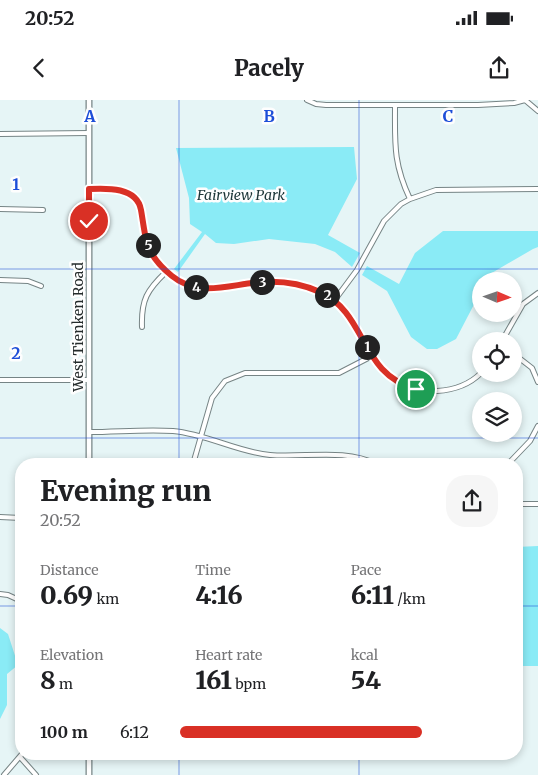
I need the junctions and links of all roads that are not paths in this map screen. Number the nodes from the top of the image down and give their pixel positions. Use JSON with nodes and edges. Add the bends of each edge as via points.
{"nodes":[{"id":1,"x":89,"y":100,"type":"edge"},
{"id":2,"x":307,"y":100,"type":"edge"},
{"id":3,"x":525,"y":100,"type":"edge"},
{"id":4,"x":395,"y":105,"type":"junction"},
{"id":5,"x":538,"y":111,"type":"edge"},
{"id":6,"x":89,"y":133,"type":"junction"},
{"id":7,"x":0,"y":134,"type":"edge"},
{"id":8,"x":89,"y":189,"type":"junction"},
{"id":9,"x":538,"y":189,"type":"edge"},
{"id":10,"x":410,"y":199,"type":"junction"},
{"id":11,"x":0,"y":209,"type":"edge"},
{"id":12,"x":43,"y":210,"type":"dead end"},
{"id":13,"x":166,"y":272,"type":"junction"},
{"id":14,"x":0,"y":280,"type":"edge"},
{"id":15,"x":40,"y":286,"type":"dead end"},
{"id":16,"x":538,"y":293,"type":"edge"},
{"id":17,"x":334,"y":301,"type":"junction"},
{"id":18,"x":142,"y":327,"type":"dead end"},
{"id":19,"x":507,"y":332,"type":"edge"},
{"id":20,"x":372,"y":356,"type":"junction"},
{"id":21,"x":522,"y":360,"type":"edge"},
{"id":22,"x":0,"y":380,"type":"edge"},
{"id":23,"x":89,"y":380,"type":"junction"},
{"id":24,"x":472,"y":380,"type":"edge"},
{"id":25,"x":538,"y":382,"type":"edge"},
{"id":26,"x":538,"y":426,"type":"edge"},
{"id":27,"x":89,"y":432,"type":"junction"},
{"id":28,"x":201,"y":437,"type":"junction"},
{"id":29,"x":89,"y":458,"type":"edge"},
{"id":30,"x":195,"y":458,"type":"edge"},
{"id":31,"x":356,"y":458,"type":"edge"},
{"id":32,"x":514,"y":458,"type":"edge"},
{"id":33,"x":523,"y":504,"type":"edge"},
{"id":34,"x":538,"y":504,"type":"edge"},
{"id":35,"x":0,"y":517,"type":"edge"},
{"id":36,"x":15,"y":518,"type":"edge"},
{"id":37,"x":0,"y":594,"type":"edge"},
{"id":38,"x":15,"y":598,"type":"edge"},
{"id":39,"x":17,"y":760,"type":"edge"},
{"id":40,"x":25,"y":760,"type":"edge"},
{"id":41,"x":89,"y":760,"type":"edge"},
{"id":42,"x":4,"y":775,"type":"edge"},
{"id":43,"x":36,"y":775,"type":"edge"},
{"id":44,"x":90,"y":775,"type":"edge"}],
"edges":[{"from":1,"to":6,"type":"street","name":"West Tienken Road"},
{"from":2,"to":4,"type":"street","via":[[326,105]]},
{"from":3,"to":4,"type":"street","via":[[478,105]]},
{"from":3,"to":5,"type":"street"},
{"from":4,"to":10,"type":"street","via":[[396,159]]},
{"from":6,"to":7,"type":"street"},
{"from":6,"to":8,"type":"street","name":"West Tienken Road"},
{"from":8,"to":13,"type":"street","via":[[115,189],[139,203],[147,244]]},
{"from":8,"to":23,"type":"street","name":"West Tienken Road"},
{"from":9,"to":10,"type":"street","via":[[436,190]]},
{"from":10,"to":17,"type":"street","via":[[384,221],[357,270]]},
{"from":11,"to":12,"type":"street"},
{"from":13,"to":17,"type":"street","via":[[178,281],[199,288],[285,282],[318,291]]},
{"from":13,"to":18,"type":"street","via":[[145,298]]},
{"from":14,"to":15,"type":"street","via":[[28,281]]},
{"from":16,"to":19,"type":"street","via":[[523,304]]},
{"from":17,"to":20,"type":"street","via":[[353,321]]},
{"from":20,"to":24,"type":"street","via":[[383,371],[410,388],[427,391],[450,389]]},
{"from":20,"to":28,"type":"street","via":[[339,373],[267,372],[234,376],[212,398]]},
{"from":21,"to":25,"type":"street","via":[[532,368]]},
{"from":22,"to":23,"type":"street"},
{"from":23,"to":27,"type":"street","name":"West Tienken Road"},
{"from":26,"to":32,"type":"street","via":[[530,441]]},
{"from":27,"to":28,"type":"street","via":[[174,431]]},
{"from":27,"to":29,"type":"street","name":"West Tienken Road"},
{"from":28,"to":30,"type":"street"},
{"from":28,"to":31,"type":"street","via":[[259,454]]},
{"from":33,"to":34,"type":"street"},
{"from":35,"to":36,"type":"street"},
{"from":37,"to":38,"type":"street"},
{"from":39,"to":42,"type":"street"},
{"from":40,"to":43,"type":"street"},
{"from":41,"to":44,"type":"street"}]}
